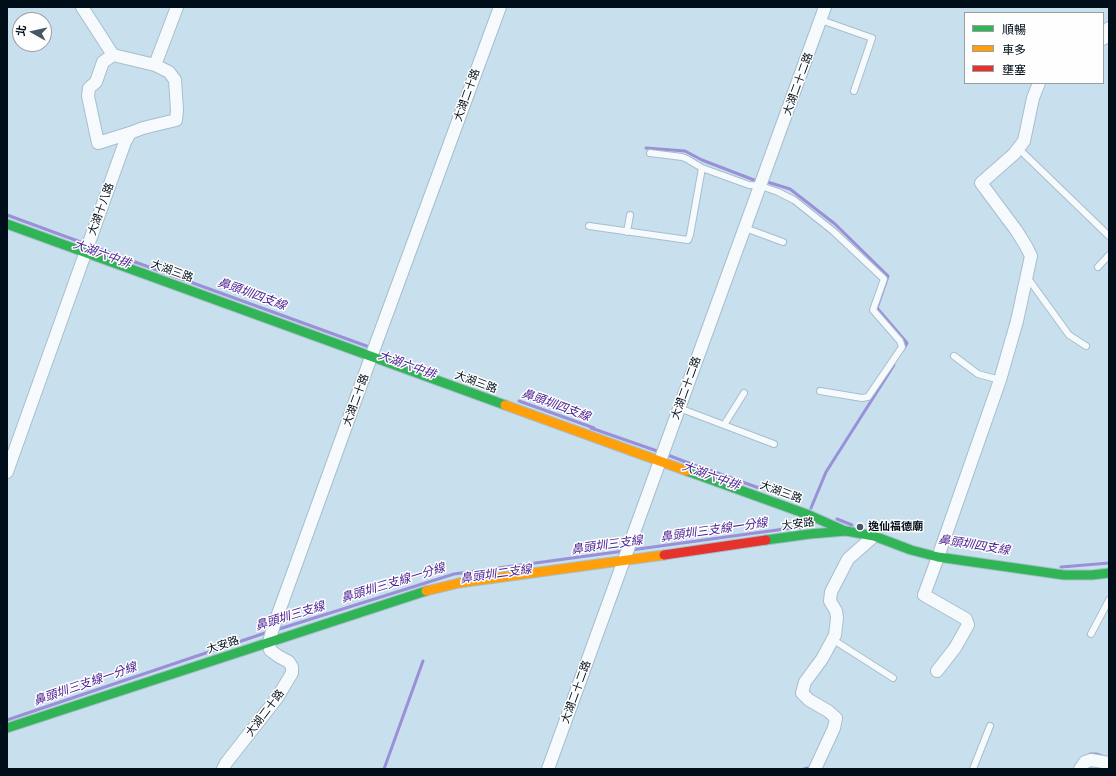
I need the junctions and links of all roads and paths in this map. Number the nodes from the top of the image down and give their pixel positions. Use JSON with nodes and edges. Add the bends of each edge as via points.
{"nodes":[{"id":1,"x":82,"y":7,"type":"edge"},
{"id":2,"x":177,"y":7,"type":"edge"},
{"id":3,"x":500,"y":7,"type":"edge"},
{"id":4,"x":825,"y":7,"type":"edge"},
{"id":5,"x":821,"y":20,"type":"junction"},
{"id":6,"x":1109,"y":28,"type":"edge"},
{"id":7,"x":1104,"y":38,"type":"edge"},
{"id":8,"x":113,"y":55,"type":"junction"},
{"id":9,"x":155,"y":65,"type":"junction"},
{"id":10,"x":1039,"y":84,"type":"edge"},
{"id":11,"x":854,"y":91,"type":"dead end"},
{"id":12,"x":130,"y":133,"type":"junction"},
{"id":13,"x":1019,"y":149,"type":"junction"},
{"id":14,"x":650,"y":153,"type":"dead end"},
{"id":15,"x":702,"y":168,"type":"junction"},
{"id":16,"x":761,"y":186,"type":"junction"},
{"id":17,"x":630,"y":215,"type":"dead end"},
{"id":18,"x":7,"y":224,"type":"edge"},
{"id":19,"x":589,"y":226,"type":"dead end"},
{"id":20,"x":745,"y":228,"type":"junction"},
{"id":21,"x":627,"y":232,"type":"junction"},
{"id":22,"x":1109,"y":236,"type":"edge"},
{"id":23,"x":783,"y":242,"type":"dead end"},
{"id":24,"x":86,"y":252,"type":"junction"},
{"id":25,"x":1109,"y":256,"type":"edge"},
{"id":26,"x":1098,"y":267,"type":"dead end"},
{"id":27,"x":1026,"y":276,"type":"junction"},
{"id":28,"x":1086,"y":346,"type":"dead end"},
{"id":29,"x":954,"y":356,"type":"dead end"},
{"id":30,"x":371,"y":357,"type":"junction"},
{"id":31,"x":1000,"y":380,"type":"junction"},
{"id":32,"x":820,"y":391,"type":"dead end"},
{"id":33,"x":744,"y":393,"type":"dead end"},
{"id":34,"x":679,"y":408,"type":"junction"},
{"id":35,"x":724,"y":425,"type":"junction"},
{"id":36,"x":774,"y":444,"type":"dead end"},
{"id":37,"x":660,"y":461,"type":"junction"},
{"id":38,"x":7,"y":472,"type":"edge"},
{"id":39,"x":827,"y":474,"type":"dead end"},
{"id":40,"x":846,"y":531,"type":"junction"},
{"id":41,"x":879,"y":538,"type":"junction"},
{"id":42,"x":938,"y":557,"type":"junction"},
{"id":43,"x":624,"y":561,"type":"junction"},
{"id":44,"x":1109,"y":573,"type":"edge"},
{"id":45,"x":1109,"y":600,"type":"edge"},
{"id":46,"x":1090,"y":634,"type":"dead end"},
{"id":47,"x":832,"y":639,"type":"junction"},
{"id":48,"x":269,"y":642,"type":"junction"},
{"id":49,"x":937,"y":671,"type":"dead end"},
{"id":50,"x":893,"y":678,"type":"dead end"},
{"id":51,"x":990,"y":726,"type":"dead end"},
{"id":52,"x":7,"y":728,"type":"edge"},
{"id":53,"x":1109,"y":763,"type":"edge"},
{"id":54,"x":223,"y":769,"type":"edge"},
{"id":55,"x":548,"y":769,"type":"edge"},
{"id":56,"x":815,"y":769,"type":"edge"},
{"id":57,"x":973,"y":769,"type":"edge"},
{"id":58,"x":1080,"y":769,"type":"edge"}],
"edges":[{"from":1,"to":8,"type":"street"},
{"from":2,"to":9,"type":"street"},
{"from":3,"to":30,"type":"street","name":"大湖二十路"},
{"from":4,"to":5,"type":"street","name":"大湖二十二路"},
{"from":5,"to":11,"type":"lane","via":[[872,38]]},
{"from":5,"to":16,"type":"street","name":"大湖二十二路"},
{"from":6,"to":7,"type":"street"},
{"from":8,"to":9,"type":"street"},
{"from":8,"to":12,"type":"street","via":[[103,62],[96,82],[89,88],[88,96],[96,135],[98,143]]},
{"from":9,"to":12,"type":"street","via":[[169,72],[175,80],[176,120]]},
{"from":10,"to":13,"type":"street","via":[[1024,141]]},
{"from":12,"to":24,"type":"street","name":"大湖十八路"},
{"from":13,"to":22,"type":"lane"},
{"from":13,"to":27,"type":"street","via":[[981,183],[1026,246],[1030,256]]},
{"from":14,"to":15,"type":"lane","via":[[682,157]]},
{"from":15,"to":16,"type":"lane","via":[[749,185]]},
{"from":15,"to":21,"type":"lane","via":[[688,240]]},
{"from":16,"to":20,"type":"street","name":"大湖二十二路"},
{"from":16,"to":32,"type":"lane","via":[[794,200],[833,231],[884,279],[873,310],[900,341],[902,347],[868,397]]},
{"from":17,"to":21,"type":"lane"},
{"from":18,"to":24,"type":"street","name":"大湖三路"},
{"from":19,"to":21,"type":"lane"},
{"from":20,"to":23,"type":"lane"},
{"from":20,"to":34,"type":"street","name":"大湖二十二路"},
{"from":24,"to":30,"type":"street","name":"大湖三路"},
{"from":24,"to":38,"type":"street","name":"大湖十八路"},
{"from":25,"to":26,"type":"lane"},
{"from":27,"to":28,"type":"lane","via":[[1069,335]]},
{"from":27,"to":31,"type":"street","via":[[1017,321]]},
{"from":29,"to":31,"type":"lane","via":[[978,374]]},
{"from":30,"to":37,"type":"street","name":"大湖三路"},
{"from":30,"to":48,"type":"street","name":"大湖二十路"},
{"from":31,"to":42,"type":"street"},
{"from":33,"to":35,"type":"lane"},
{"from":34,"to":35,"type":"lane"},
{"from":34,"to":37,"type":"street","name":"大湖二十二路"},
{"from":35,"to":36,"type":"lane"},
{"from":37,"to":40,"type":"street","name":"大湖三路"},
{"from":37,"to":43,"type":"street","name":"大湖二十二路"},
{"from":39,"to":41,"type":"path","via":[[870,498],[884,518]]},
{"from":40,"to":41,"type":"street","name":"大安路"},
{"from":40,"to":43,"type":"street","name":"大安路"},
{"from":41,"to":42,"type":"street","name":"大安路"},
{"from":41,"to":47,"type":"street","via":[[848,559],[831,592],[830,601],[837,618]]},
{"from":42,"to":44,"type":"street","name":"大安路","via":[[1064,575]]},
{"from":42,"to":49,"type":"street","via":[[924,595],[966,619],[968,625],[955,648]]},
{"from":43,"to":48,"type":"street","name":"大安路","via":[[459,583]]},
{"from":43,"to":55,"type":"street","name":"大湖二十二路"},
{"from":45,"to":46,"type":"lane"},
{"from":47,"to":50,"type":"lane"},
{"from":47,"to":56,"type":"street","via":[[822,659],[805,682],[802,694],[836,718]]},
{"from":48,"to":52,"type":"street","name":"大安路"},
{"from":48,"to":54,"type":"street","name":"大湖二十路","via":[[270,650],[289,662],[292,673],[277,698]]},
{"from":51,"to":57,"type":"lane"},
{"from":53,"to":58,"type":"street","via":[[1091,760],[1085,762]]}]}
